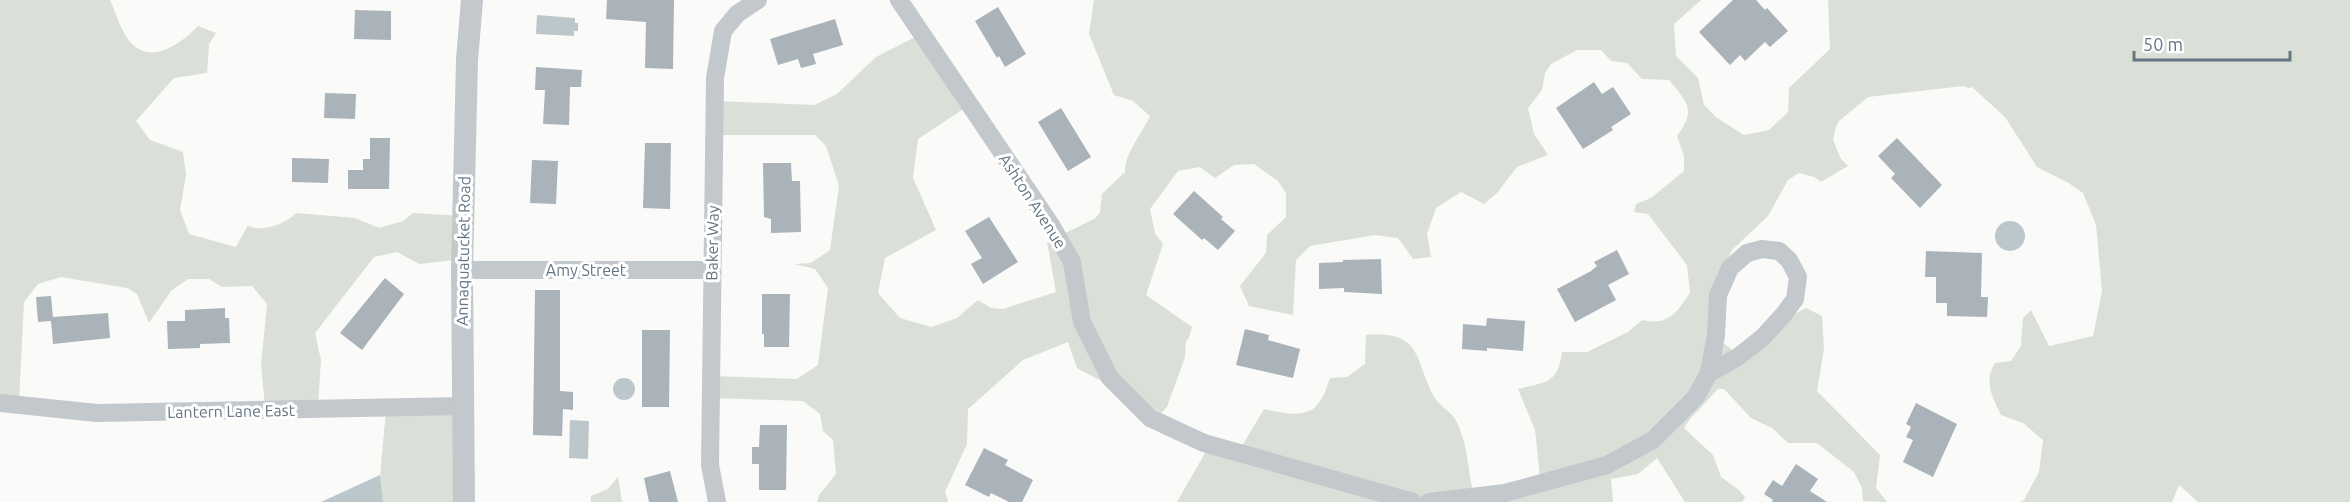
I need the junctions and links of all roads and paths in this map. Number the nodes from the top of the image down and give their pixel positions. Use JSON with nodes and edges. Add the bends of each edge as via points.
{"nodes":[{"id":1,"x":472,"y":0,"type":"edge"},
{"id":2,"x":758,"y":0,"type":"edge"},
{"id":3,"x":899,"y":0,"type":"edge"},
{"id":4,"x":462,"y":270,"type":"junction"},
{"id":5,"x":711,"y":270,"type":"junction"},
{"id":6,"x":1709,"y":374,"type":"junction"},
{"id":7,"x":0,"y":403,"type":"edge"},
{"id":8,"x":463,"y":406,"type":"junction"},
{"id":9,"x":464,"y":502,"type":"edge"},
{"id":10,"x":717,"y":502,"type":"edge"},
{"id":11,"x":1413,"y":502,"type":"edge"},
{"id":12,"x":1429,"y":502,"type":"edge"}],
"edges":[{"from":1,"to":4,"type":"street","name":"Annaquatucket Road"},
{"from":2,"to":5,"type":"street","name":"Baker Way","via":[[737,14],[723,31],[715,78]]},
{"from":3,"to":11,"type":"street","name":"Ashton Avenue","via":[[1051,225],[1072,262],[1082,322],[1110,378],[1150,418],[1204,443]]},
{"from":4,"to":5,"type":"street","name":"Amy Street"},
{"from":4,"to":8,"type":"street","name":"Annaquatucket Road"},
{"from":5,"to":10,"type":"street","name":"Baker Way","via":[[710,465]]},
{"from":6,"to":6,"type":"street","via":[[1763,337],[1795,299],[1798,277],[1779,251],[1747,252],[1730,267],[1718,295]]},
{"from":6,"to":12,"type":"street","via":[[1695,398],[1653,440],[1607,465],[1505,493]]},
{"from":7,"to":8,"type":"street","name":"Lantern Lane East","via":[[97,413]]},
{"from":8,"to":9,"type":"street","name":"Annaquatucket Road"}]}
